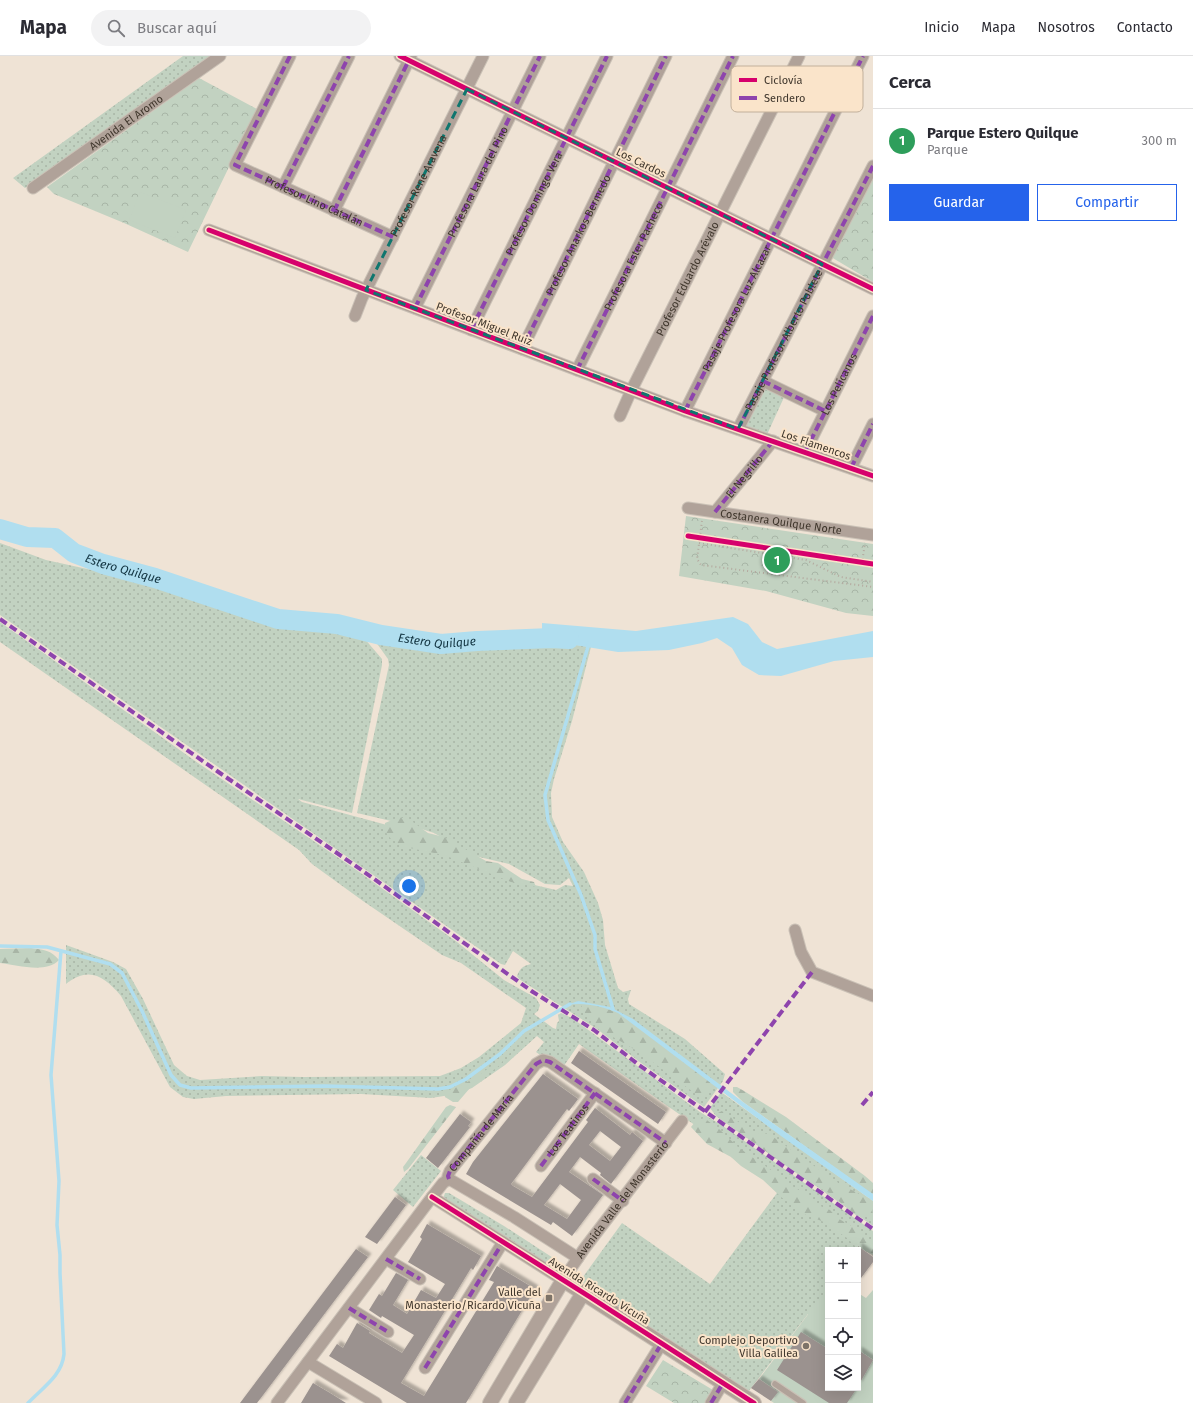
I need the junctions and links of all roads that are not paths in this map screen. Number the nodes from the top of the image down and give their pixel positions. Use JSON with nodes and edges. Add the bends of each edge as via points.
{"nodes":[{"id":1,"x":220,"y":56,"type":"edge"},
{"id":2,"x":290,"y":56,"type":"edge"},
{"id":3,"x":349,"y":56,"type":"edge"},
{"id":4,"x":483,"y":56,"type":"edge"},
{"id":5,"x":540,"y":56,"type":"edge"},
{"id":6,"x":607,"y":56,"type":"edge"},
{"id":7,"x":666,"y":56,"type":"edge"},
{"id":8,"x":733,"y":56,"type":"edge"},
{"id":9,"x":799,"y":56,"type":"edge"},
{"id":10,"x":863,"y":56,"type":"edge"},
{"id":11,"x":406,"y":57,"type":"edge"},
{"id":12,"x":794,"y":66,"type":"edge"},
{"id":13,"x":858,"y":66,"type":"edge"},
{"id":14,"x":467,"y":89,"type":"junction"},
{"id":15,"x":513,"y":112,"type":"junction"},
{"id":16,"x":771,"y":112,"type":"edge"},
{"id":17,"x":835,"y":112,"type":"edge"},
{"id":18,"x":567,"y":138,"type":"junction"},
{"id":19,"x":614,"y":162,"type":"junction"},
{"id":20,"x":873,"y":166,"type":"edge"},
{"id":21,"x":283,"y":187,"type":"junction"},
{"id":22,"x":33,"y":188,"type":"dead end"},
{"id":23,"x":668,"y":188,"type":"junction"},
{"id":24,"x":334,"y":211,"type":"junction"},
{"id":25,"x":720,"y":213,"type":"junction"},
{"id":26,"x":209,"y":230,"type":"dead end"},
{"id":27,"x":393,"y":237,"type":"junction"},
{"id":28,"x":771,"y":239,"type":"junction"},
{"id":29,"x":822,"y":264,"type":"junction"},
{"id":30,"x":873,"y":289,"type":"edge"},
{"id":31,"x":366,"y":290,"type":"junction"},
{"id":32,"x":415,"y":308,"type":"junction"},
{"id":33,"x":355,"y":316,"type":"dead end"},
{"id":34,"x":873,"y":316,"type":"edge"},
{"id":35,"x":471,"y":330,"type":"junction"},
{"id":36,"x":522,"y":349,"type":"junction"},
{"id":37,"x":577,"y":370,"type":"junction"},
{"id":38,"x":763,"y":381,"type":"junction"},
{"id":39,"x":631,"y":391,"type":"junction"},
{"id":40,"x":685,"y":411,"type":"junction"},
{"id":41,"x":826,"y":411,"type":"junction"},
{"id":42,"x":620,"y":416,"type":"dead end"},
{"id":43,"x":873,"y":424,"type":"edge"},
{"id":44,"x":738,"y":429,"type":"junction"},
{"id":45,"x":752,"y":434,"type":"joint"},
{"id":46,"x":773,"y":441,"type":"junction"},
{"id":47,"x":805,"y":452,"type":"junction"},
{"id":48,"x":851,"y":468,"type":"junction"},
{"id":49,"x":873,"y":476,"type":"edge"},
{"id":50,"x":688,"y":508,"type":"dead end"},
{"id":51,"x":715,"y":512,"type":"junction"},
{"id":52,"x":870,"y":535,"type":"edge"},
{"id":53,"x":795,"y":930,"type":"dead end"},
{"id":54,"x":873,"y":996,"type":"edge"},
{"id":55,"x":595,"y":1094,"type":"junction"},
{"id":56,"x":682,"y":1121,"type":"dead end"},
{"id":57,"x":666,"y":1143,"type":"junction"},
{"id":58,"x":540,"y":1166,"type":"dead end"},
{"id":59,"x":450,"y":1179,"type":"junction"},
{"id":60,"x":593,"y":1179,"type":"dead end"},
{"id":61,"x":432,"y":1197,"type":"junction"},
{"id":62,"x":622,"y":1201,"type":"junction"},
{"id":63,"x":503,"y":1242,"type":"junction"},
{"id":64,"x":578,"y":1258,"type":"junction"},
{"id":65,"x":386,"y":1259,"type":"junction"},
{"id":66,"x":420,"y":1279,"type":"dead end"},
{"id":67,"x":563,"y":1280,"type":"junction"},
{"id":68,"x":583,"y":1293,"type":"junction"},
{"id":69,"x":349,"y":1308,"type":"junction"},
{"id":70,"x":388,"y":1332,"type":"dead end"},
{"id":71,"x":662,"y":1343,"type":"junction"},
{"id":72,"x":308,"y":1362,"type":"junction"},
{"id":73,"x":425,"y":1368,"type":"dead end"},
{"id":74,"x":723,"y":1383,"type":"junction"},
{"id":75,"x":774,"y":1384,"type":"dead end"},
{"id":76,"x":277,"y":1403,"type":"edge"},
{"id":77,"x":376,"y":1403,"type":"edge"},
{"id":78,"x":490,"y":1403,"type":"edge"},
{"id":79,"x":516,"y":1403,"type":"edge"},
{"id":80,"x":625,"y":1403,"type":"edge"},
{"id":81,"x":711,"y":1403,"type":"edge"},
{"id":82,"x":754,"y":1403,"type":"edge"},
{"id":83,"x":803,"y":1403,"type":"edge"}],
"edges":[{"from":1,"to":22,"type":"street","name":"Avenida El Aromo"},
{"from":2,"to":21,"type":"street","name":"Profesor Lino Catalán","via":[[234,165]]},
{"from":3,"to":21,"type":"street"},
{"from":4,"to":14,"type":"street","name":"Profesor René Aravena"},
{"from":5,"to":15,"type":"street","name":"Profesora Laura del Pino"},
{"from":6,"to":18,"type":"street","name":"Profesor Domingo Vera"},
{"from":7,"to":19,"type":"street","name":"Profesor Anarkos Bermedo"},
{"from":8,"to":23,"type":"street","name":"Profesora Ester Pacheco"},
{"from":9,"to":12,"type":"street","name":"Profesor Eduardo Arévalo"},
{"from":10,"to":13,"type":"street","name":"Pasaje Profesora Luz Alcazar"},
{"from":11,"to":14,"type":"street","name":"Los Cardos"},
{"from":11,"to":24,"type":"street"},
{"from":14,"to":15,"type":"street","name":"Los Cardos"},
{"from":14,"to":27,"type":"street","name":"Profesor René Aravena"},
{"from":15,"to":18,"type":"street","name":"Los Cardos"},
{"from":15,"to":32,"type":"street","name":"Profesora Laura del Pino"},
{"from":16,"to":25,"type":"street","name":"Profesor Eduardo Arévalo"},
{"from":17,"to":28,"type":"street","name":"Pasaje Profesora Luz Alcazar"},
{"from":18,"to":19,"type":"street","name":"Los Cardos"},
{"from":18,"to":35,"type":"street","name":"Profesor Domingo Vera"},
{"from":19,"to":23,"type":"street","name":"Los Cardos"},
{"from":19,"to":36,"type":"street","name":"Profesor Anarkos Bermedo"},
{"from":20,"to":29,"type":"street","name":"Pasaje Profesor Alberto Poblete"},
{"from":21,"to":24,"type":"street","name":"Profesor Lino Catalán"},
{"from":23,"to":25,"type":"street","name":"Los Cardos"},
{"from":23,"to":37,"type":"street","name":"Profesora Ester Pacheco"},
{"from":24,"to":27,"type":"street","name":"Profesor Lino Catalán"},
{"from":25,"to":28,"type":"street","name":"Los Cardos"},
{"from":25,"to":39,"type":"street","name":"Profesor Eduardo Arévalo"},
{"from":26,"to":31,"type":"street","name":"Profesor Miguel Ruiz"},
{"from":27,"to":31,"type":"street","name":"Profesor René Aravena"},
{"from":28,"to":29,"type":"street","name":"Los Cardos"},
{"from":28,"to":40,"type":"street","name":"Pasaje Profesora Luz Alcazar"},
{"from":29,"to":30,"type":"street","name":"Los Cardos"},
{"from":29,"to":38,"type":"street","name":"Pasaje Profesor Alberto Poblete"},
{"from":31,"to":32,"type":"street","name":"Profesor Miguel Ruiz"},
{"from":31,"to":33,"type":"street","name":"Profesor René Aravena"},
{"from":32,"to":35,"type":"street","name":"Profesor Miguel Ruiz"},
{"from":34,"to":41,"type":"street","name":"Los Pelícanos"},
{"from":35,"to":36,"type":"street","name":"Profesor Miguel Ruiz"},
{"from":36,"to":37,"type":"street","name":"Profesor Miguel Ruiz"},
{"from":37,"to":39,"type":"street","name":"Profesor Miguel Ruiz"},
{"from":38,"to":41,"type":"street"},
{"from":38,"to":44,"type":"street","name":"Pasaje Profesor Alberto Poblete"},
{"from":39,"to":40,"type":"street","name":"Profesor Miguel Ruiz"},
{"from":39,"to":42,"type":"street","name":"Profesor Eduardo Arévalo"},
{"from":40,"to":44,"type":"street","name":"Profesor Miguel Ruiz"},
{"from":41,"to":47,"type":"street","name":"Los Pelícanos"},
{"from":43,"to":48,"type":"street"},
{"from":44,"to":45,"type":"street","name":"Profesor Miguel Ruiz"},
{"from":45,"to":46,"type":"street","name":"Los Flamencos"},
{"from":46,"to":47,"type":"street","name":"Los Flamencos"},
{"from":46,"to":51,"type":"street","name":"El Negrillo"},
{"from":47,"to":48,"type":"street","name":"Los Flamencos"},
{"from":48,"to":49,"type":"street","name":"Los Flamencos"},
{"from":50,"to":51,"type":"street","name":"Costanera Quilque Norte"},
{"from":51,"to":52,"type":"street","name":"Costanera Quilque Norte"},
{"from":53,"to":54,"type":"street","via":[[801,952],[812,972]]},
{"from":55,"to":57,"type":"street","name":"Compañía de María"},
{"from":55,"to":58,"type":"street","name":"Los Teatinos"},
{"from":55,"to":59,"type":"street","name":"Compañía de María","via":[[550,1062],[538,1062],[450,1171]]},
{"from":56,"to":57,"type":"street","name":"Avenida Valle del Monasterio"},
{"from":57,"to":62,"type":"street","name":"Avenida Valle del Monasterio"},
{"from":59,"to":61,"type":"street","name":"Compañía de María","via":[[443,1183]]},
{"from":59,"to":64,"type":"street","name":"Avenida Ricardo Vicuña"},
{"from":60,"to":62,"type":"street"},
{"from":61,"to":63,"type":"street","name":"Avenida Ricardo Vicuña"},
{"from":61,"to":65,"type":"street","name":"Compañía de María"},
{"from":62,"to":64,"type":"street","name":"Avenida Valle del Monasterio"},
{"from":63,"to":67,"type":"street","name":"Avenida Ricardo Vicuña"},
{"from":63,"to":73,"type":"street"},
{"from":64,"to":67,"type":"street","name":"Avenida Valle del Monasterio"},
{"from":65,"to":66,"type":"street"},
{"from":65,"to":69,"type":"street","name":"Compañía de María"},
{"from":67,"to":68,"type":"street","name":"Avenida Ricardo Vicuña"},
{"from":67,"to":78,"type":"street","name":"Avenida Valle del Monasterio"},
{"from":68,"to":71,"type":"street","name":"Avenida Ricardo Vicuña"},
{"from":68,"to":79,"type":"street"},
{"from":69,"to":70,"type":"street"},
{"from":69,"to":72,"type":"street","name":"Compañía de María"},
{"from":71,"to":74,"type":"street","name":"Avenida Ricardo Vicuña"},
{"from":71,"to":80,"type":"street"},
{"from":72,"to":76,"type":"street","name":"Compañía de María"},
{"from":72,"to":77,"type":"street"},
{"from":74,"to":81,"type":"street"},
{"from":74,"to":82,"type":"street","name":"Avenida Ricardo Vicuña"},
{"from":75,"to":83,"type":"lane"}]}
